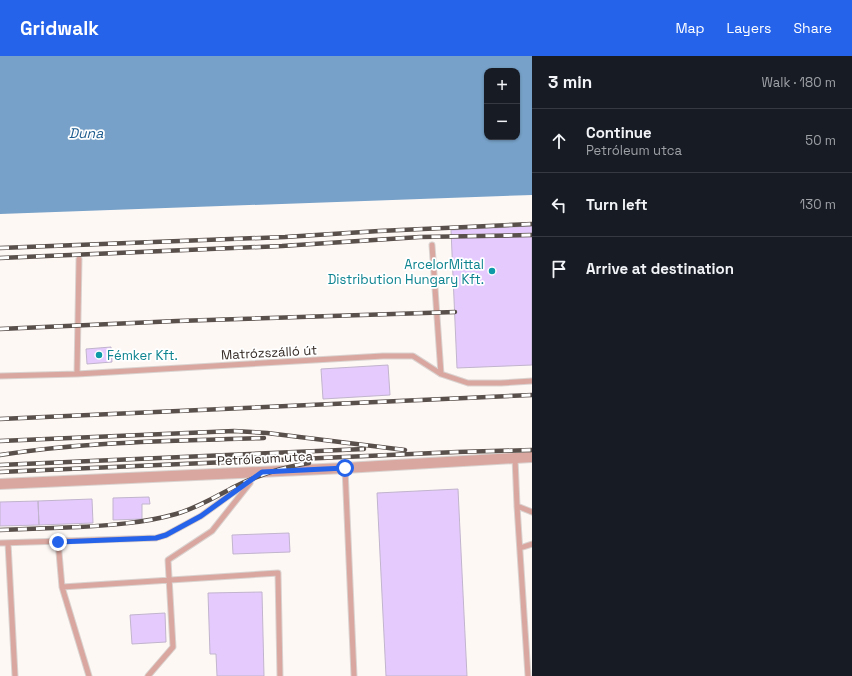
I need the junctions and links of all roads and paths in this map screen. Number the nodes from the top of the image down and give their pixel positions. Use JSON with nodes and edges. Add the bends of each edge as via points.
{"nodes":[{"id":1,"x":432,"y":245,"type":"dead end"},
{"id":2,"x":79,"y":259,"type":"dead end"},
{"id":3,"x":77,"y":374,"type":"junction"},
{"id":4,"x":441,"y":374,"type":"junction"},
{"id":5,"x":0,"y":376,"type":"edge"},
{"id":6,"x":532,"y":381,"type":"edge"},
{"id":7,"x":532,"y":457,"type":"edge"},
{"id":8,"x":515,"y":458,"type":"junction"},
{"id":9,"x":345,"y":468,"type":"junction"},
{"id":10,"x":258,"y":475,"type":"junction"},
{"id":11,"x":0,"y":484,"type":"edge"},
{"id":12,"x":516,"y":506,"type":"junction"},
{"id":13,"x":532,"y":512,"type":"edge"},
{"id":14,"x":58,"y":542,"type":"junction"},
{"id":15,"x":0,"y":543,"type":"edge"},
{"id":16,"x":8,"y":543,"type":"junction"},
{"id":17,"x":532,"y":544,"type":"edge"},
{"id":18,"x":520,"y":548,"type":"junction"},
{"id":19,"x":170,"y":580,"type":"junction"},
{"id":20,"x":62,"y":587,"type":"junction"},
{"id":21,"x":15,"y":676,"type":"edge"},
{"id":22,"x":89,"y":676,"type":"edge"},
{"id":23,"x":148,"y":676,"type":"edge"},
{"id":24,"x":280,"y":676,"type":"edge"},
{"id":25,"x":354,"y":676,"type":"edge"},
{"id":26,"x":528,"y":676,"type":"edge"}],
"edges":[{"from":1,"to":4,"type":"lane"},
{"from":2,"to":3,"type":"lane"},
{"from":3,"to":4,"type":"lane","name":"Matrózszálló út","via":[[414,356]]},
{"from":3,"to":5,"type":"lane","name":"Matrózszálló út"},
{"from":4,"to":6,"type":"lane","name":"Matrózszálló út","via":[[468,383]]},
{"from":7,"to":8,"type":"street","name":"Petróleum utca"},
{"from":8,"to":9,"type":"street","name":"Petróleum utca"},
{"from":8,"to":12,"type":"lane"},
{"from":9,"to":10,"type":"street","name":"Petróleum utca"},
{"from":9,"to":25,"type":"lane"},
{"from":10,"to":11,"type":"street","name":"Petróleum utca"},
{"from":10,"to":14,"type":"lane","via":[[201,516],[166,535],[156,538]]},
{"from":10,"to":19,"type":"lane","via":[[212,531],[168,560]]},
{"from":12,"to":13,"type":"lane"},
{"from":12,"to":18,"type":"lane"},
{"from":14,"to":16,"type":"lane"},
{"from":14,"to":20,"type":"lane"},
{"from":15,"to":16,"type":"lane"},
{"from":16,"to":21,"type":"lane"},
{"from":17,"to":18,"type":"lane"},
{"from":18,"to":26,"type":"lane"},
{"from":19,"to":20,"type":"lane"},
{"from":19,"to":23,"type":"lane","via":[[173,647]]},
{"from":19,"to":24,"type":"lane","via":[[278,573]]},
{"from":20,"to":22,"type":"lane"}]}
